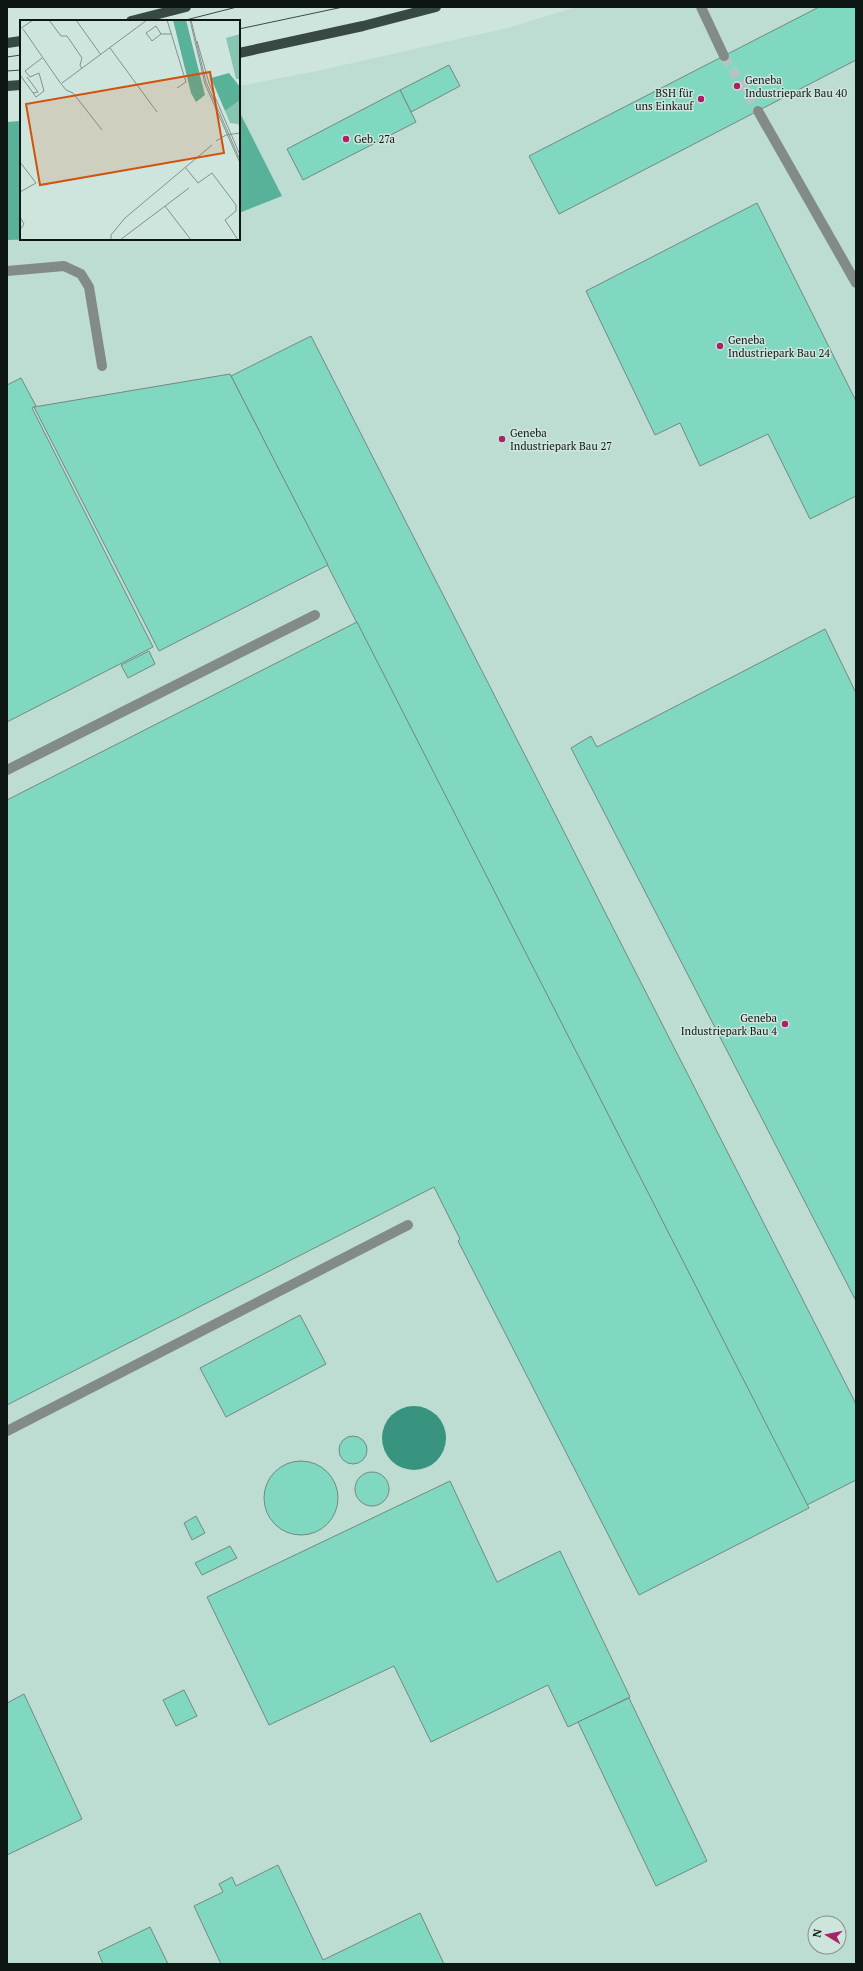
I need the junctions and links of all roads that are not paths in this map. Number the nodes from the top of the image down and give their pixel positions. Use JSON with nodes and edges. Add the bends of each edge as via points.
{"nodes":[{"id":1,"x":186,"y":7,"type":"edge"},
{"id":2,"x":436,"y":7,"type":"edge"},
{"id":3,"x":701,"y":7,"type":"edge"},
{"id":4,"x":135,"y":20,"type":"edge"},
{"id":5,"x":20,"y":41,"type":"edge"},
{"id":6,"x":7,"y":43,"type":"edge"},
{"id":7,"x":240,"y":53,"type":"edge"},
{"id":8,"x":724,"y":56,"type":"tunnel mouth"},
{"id":9,"x":20,"y":85,"type":"edge"},
{"id":10,"x":7,"y":86,"type":"edge"},
{"id":11,"x":758,"y":111,"type":"tunnel mouth"},
{"id":12,"x":7,"y":271,"type":"edge"},
{"id":13,"x":856,"y":282,"type":"edge"},
{"id":14,"x":102,"y":366,"type":"dead end"},
{"id":15,"x":315,"y":615,"type":"dead end"},
{"id":16,"x":7,"y":770,"type":"edge"},
{"id":17,"x":408,"y":1225,"type":"dead end"},
{"id":18,"x":7,"y":1431,"type":"edge"}],
"edges":[{"from":1,"to":4,"type":"main road"},
{"from":2,"to":7,"type":"main road"},
{"from":3,"to":8,"type":"street"},
{"from":5,"to":6,"type":"main road"},
{"from":9,"to":10,"type":"main road"},
{"from":11,"to":13,"type":"street"},
{"from":12,"to":14,"type":"street","via":[[64,266],[81,274],[90,288]]},
{"from":15,"to":16,"type":"street"},
{"from":17,"to":18,"type":"street"}]}
